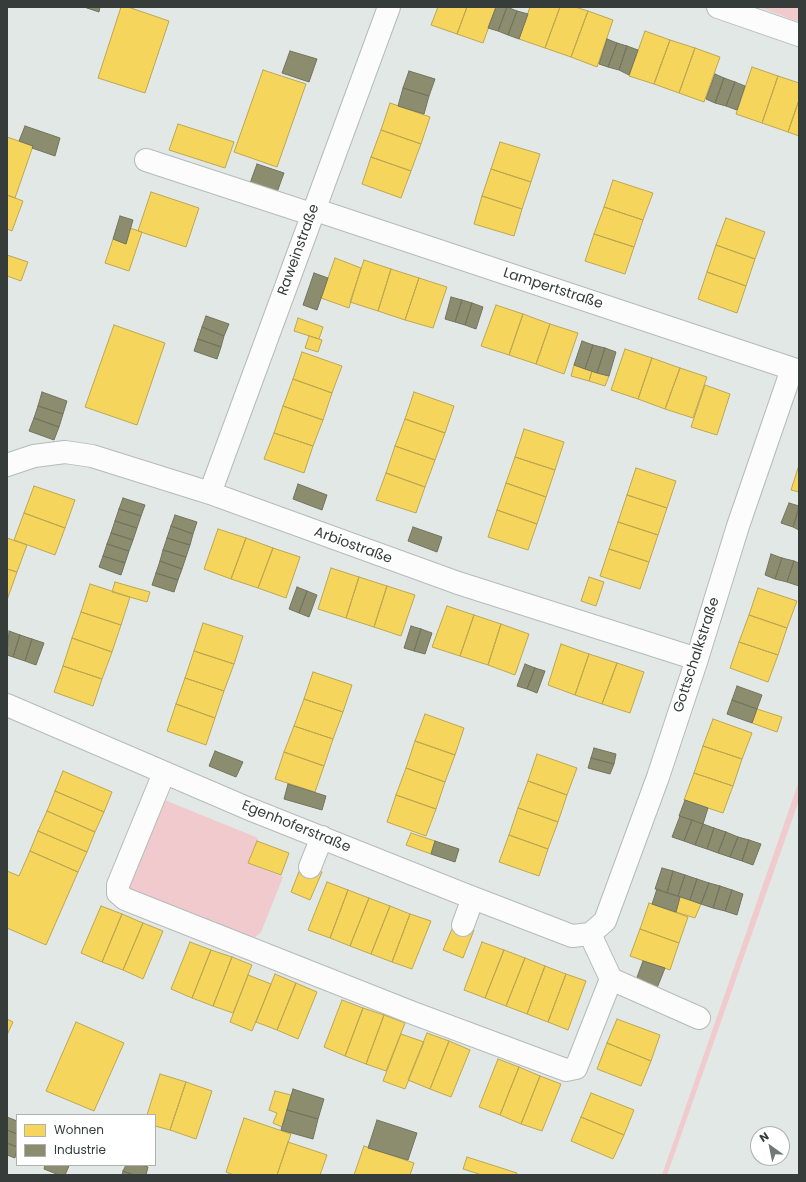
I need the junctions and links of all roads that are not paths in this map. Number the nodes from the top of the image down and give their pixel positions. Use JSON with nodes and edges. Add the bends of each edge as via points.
{"nodes":[{"id":1,"x":389,"y":7,"type":"edge"},
{"id":2,"x":718,"y":7,"type":"edge"},
{"id":3,"x":799,"y":35,"type":"edge"},
{"id":4,"x":146,"y":160,"type":"dead end"},
{"id":5,"x":312,"y":212,"type":"junction"},
{"id":6,"x":795,"y":370,"type":"edge"},
{"id":7,"x":7,"y":465,"type":"edge"},
{"id":8,"x":210,"y":493,"type":"junction"},
{"id":9,"x":697,"y":659,"type":"junction"},
{"id":10,"x":7,"y":705,"type":"edge"},
{"id":11,"x":164,"y":772,"type":"junction"},
{"id":12,"x":322,"y":837,"type":"junction"},
{"id":13,"x":310,"y":867,"type":"dead end"},
{"id":14,"x":473,"y":898,"type":"junction"},
{"id":15,"x":463,"y":925,"type":"dead end"},
{"id":16,"x":590,"y":934,"type":"junction"},
{"id":17,"x":611,"y":980,"type":"junction"},
{"id":18,"x":699,"y":1018,"type":"dead end"}],
"edges":[{"from":1,"to":5,"type":"street","name":"Raweinstraße"},
{"from":2,"to":3,"type":"street"},
{"from":4,"to":5,"type":"street","name":"Lampertstraße"},
{"from":5,"to":6,"type":"street","name":"Lampertstraße"},
{"from":5,"to":8,"type":"street","name":"Raweinstraße"},
{"from":6,"to":9,"type":"street","name":"Gottschalkstraße","via":[[738,526]]},
{"from":7,"to":8,"type":"street","name":"Arbiostraße","via":[[34,456],[65,452],[92,456]]},
{"from":8,"to":9,"type":"street","name":"Arbiostraße","via":[[451,581]]},
{"from":9,"to":16,"type":"street","name":"Gottschalkstraße","via":[[658,777],[605,921]]},
{"from":10,"to":11,"type":"street","name":"Egenhoferstraße"},
{"from":11,"to":12,"type":"street","name":"Egenhoferstraße"},
{"from":11,"to":17,"type":"street","via":[[118,885],[118,892],[125,899],[412,1013],[566,1070],[576,1068]]},
{"from":12,"to":13,"type":"street"},
{"from":12,"to":14,"type":"street","name":"Egenhoferstraße"},
{"from":14,"to":15,"type":"street"},
{"from":14,"to":16,"type":"street","name":"Egenhoferstraße","via":[[572,936]]},
{"from":16,"to":17,"type":"street"},
{"from":17,"to":18,"type":"street"}]}
